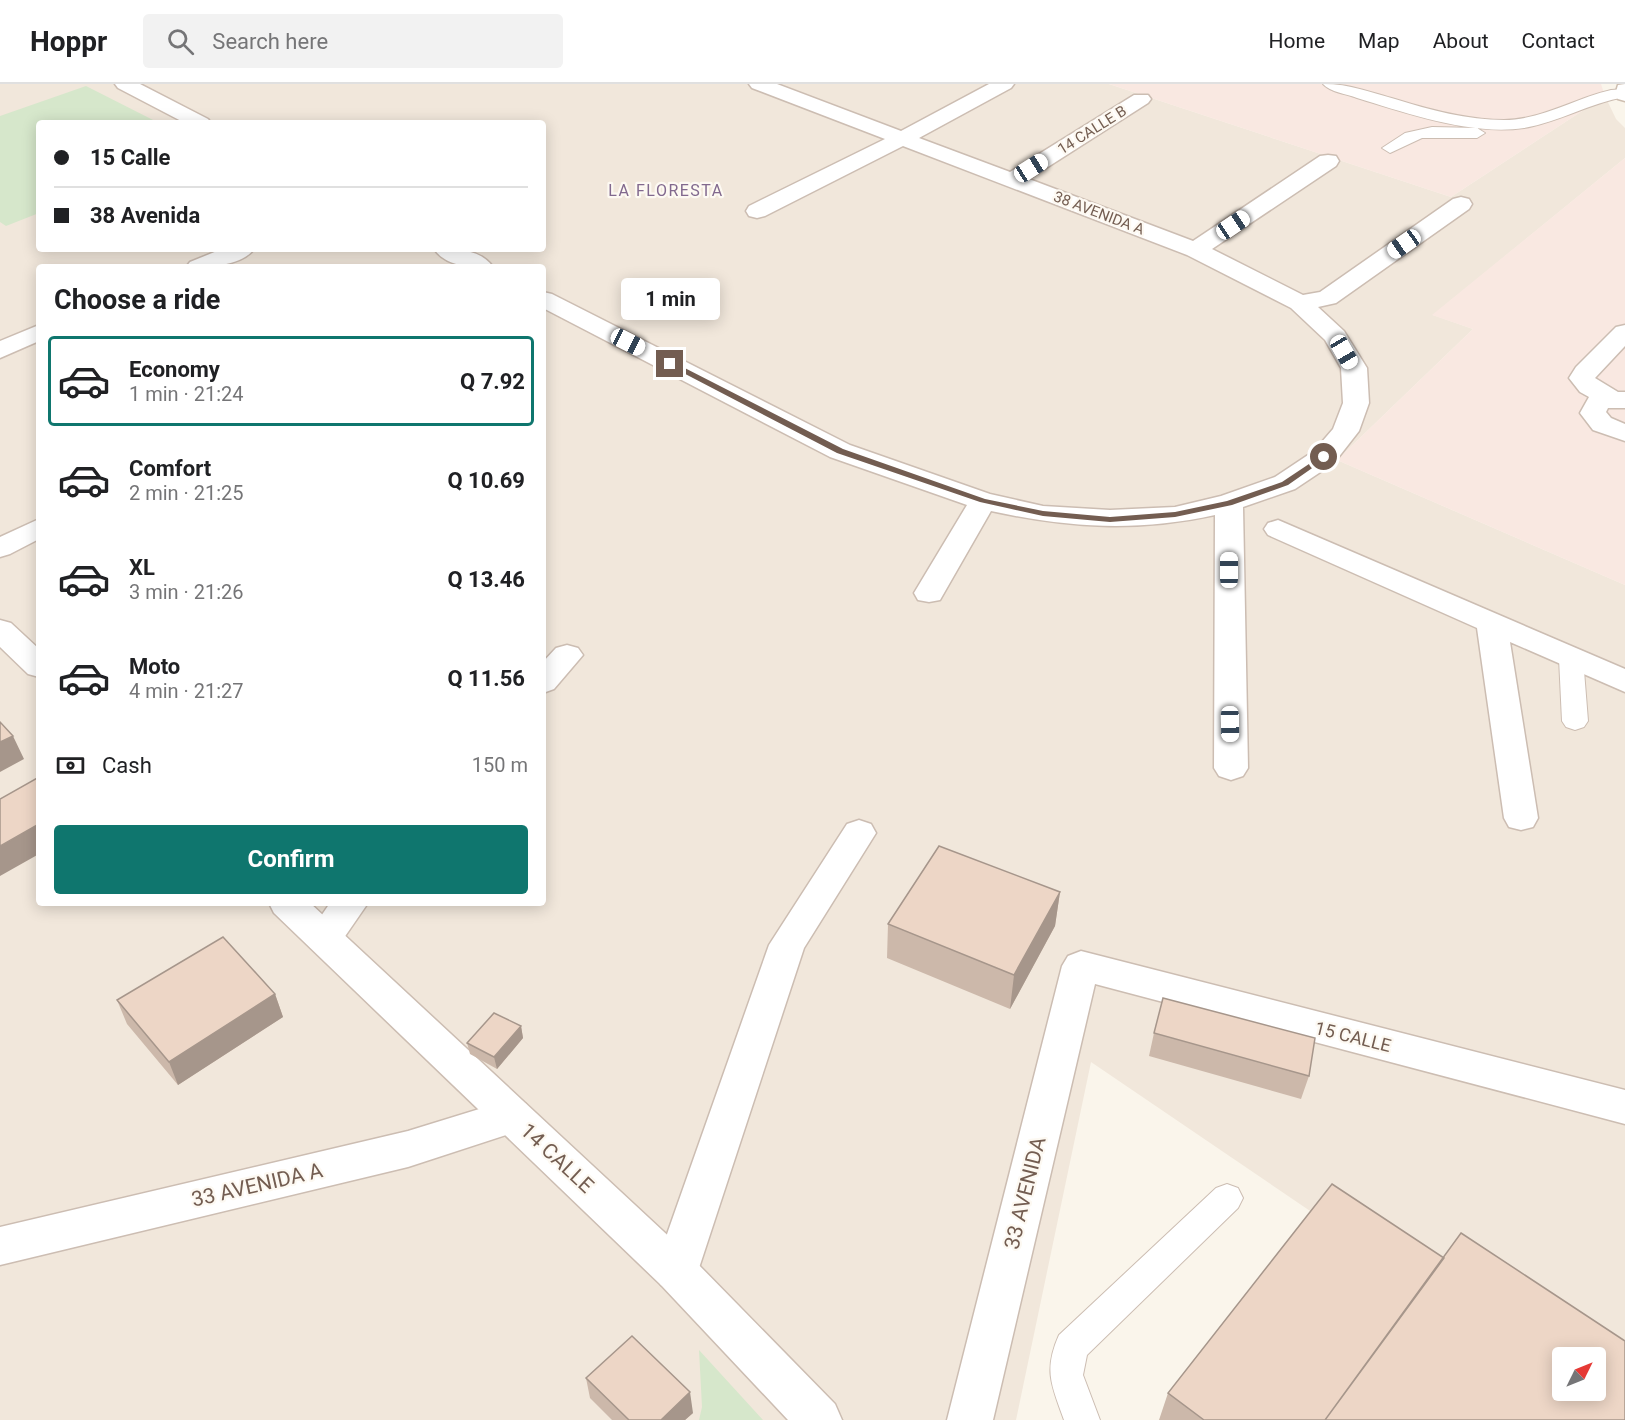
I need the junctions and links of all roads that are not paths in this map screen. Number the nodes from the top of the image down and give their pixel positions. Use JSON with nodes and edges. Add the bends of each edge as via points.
{"nodes":[{"id":1,"x":125,"y":84,"type":"edge"},
{"id":2,"x":1004,"y":84,"type":"edge"},
{"id":3,"x":1331,"y":84,"type":"edge"},
{"id":4,"x":764,"y":85,"type":"edge"},
{"id":5,"x":1625,"y":92,"type":"edge"},
{"id":6,"x":1141,"y":99,"type":"dead end"},
{"id":7,"x":195,"y":120,"type":"edge"},
{"id":8,"x":1523,"y":123,"type":"junction"},
{"id":9,"x":903,"y":138,"type":"junction"},
{"id":10,"x":1390,"y":148,"type":"dead end"},
{"id":11,"x":1328,"y":161,"type":"dead end"},
{"id":12,"x":1013,"y":180,"type":"junction"},
{"id":13,"x":1461,"y":204,"type":"dead end"},
{"id":14,"x":756,"y":211,"type":"dead end"},
{"id":15,"x":1195,"y":250,"type":"junction"},
{"id":16,"x":235,"y":252,"type":"edge"},
{"id":17,"x":452,"y":252,"type":"edge"},
{"id":18,"x":205,"y":264,"type":"edge"},
{"id":19,"x":475,"y":264,"type":"edge"},
{"id":20,"x":546,"y":301,"type":"edge"},
{"id":21,"x":1300,"y":303,"type":"junction"},
{"id":22,"x":1625,"y":332,"type":"edge"},
{"id":23,"x":36,"y":333,"type":"edge"},
{"id":24,"x":0,"y":350,"type":"edge"},
{"id":25,"x":1619,"y":399,"type":"edge"},
{"id":26,"x":1625,"y":433,"type":"edge"},
{"id":27,"x":983,"y":501,"type":"junction"},
{"id":28,"x":1229,"y":503,"type":"junction"},
{"id":29,"x":1278,"y":529,"type":"dead end"},
{"id":30,"x":36,"y":530,"type":"edge"},
{"id":31,"x":0,"y":548,"type":"edge"},
{"id":32,"x":929,"y":593,"type":"dead end"},
{"id":33,"x":1492,"y":624,"type":"junction"},
{"id":34,"x":0,"y":630,"type":"edge"},
{"id":35,"x":567,"y":655,"type":"dead end"},
{"id":36,"x":1571,"y":658,"type":"junction"},
{"id":37,"x":36,"y":664,"type":"edge"},
{"id":38,"x":546,"y":679,"type":"edge"},
{"id":39,"x":1625,"y":681,"type":"edge"},
{"id":40,"x":1575,"y":721,"type":"dead end"},
{"id":41,"x":1231,"y":768,"type":"dead end"},
{"id":42,"x":1521,"y":818,"type":"dead end"},
{"id":43,"x":859,"y":833,"type":"dead end"},
{"id":44,"x":290,"y":906,"type":"edge"},
{"id":45,"x":348,"y":906,"type":"edge"},
{"id":46,"x":324,"y":938,"type":"junction"},
{"id":47,"x":1081,"y":966,"type":"joint"},
{"id":48,"x":1625,"y":1107,"type":"edge"},
{"id":49,"x":512,"y":1116,"type":"junction"},
{"id":50,"x":1227,"y":1197,"type":"dead end"},
{"id":51,"x":2,"y":1243,"type":"edge"},
{"id":52,"x":676,"y":1271,"type":"junction"},
{"id":53,"x":819,"y":1420,"type":"edge"},
{"id":54,"x":970,"y":1420,"type":"edge"},
{"id":55,"x":1082,"y":1420,"type":"edge"}],
"edges":[{"from":1,"to":7,"type":"street"},
{"from":2,"to":9,"type":"street"},
{"from":3,"to":8,"type":"lane","via":[[1374,99],[1481,123]]},
{"from":4,"to":9,"type":"street","name":"38 AVENIDA A"},
{"from":5,"to":8,"type":"lane","via":[[1606,94]]},
{"from":6,"to":12,"type":"street","name":"14 CALLE B"},
{"from":8,"to":10,"type":"lane","via":[[1503,133],[1420,132]]},
{"from":9,"to":12,"type":"street","name":"38 AVENIDA A"},
{"from":9,"to":14,"type":"street"},
{"from":11,"to":15,"type":"street"},
{"from":12,"to":15,"type":"street","name":"38 AVENIDA A"},
{"from":13,"to":21,"type":"street","via":[[1327,298]]},
{"from":15,"to":21,"type":"street","name":"38 AVENIDA A"},
{"from":16,"to":18,"type":"street"},
{"from":17,"to":19,"type":"street"},
{"from":20,"to":27,"type":"street","via":[[840,451]]},
{"from":21,"to":28,"type":"street","via":[[1335,336],[1354,368],[1356,403],[1346,431],[1324,457],[1285,483]]},
{"from":22,"to":25,"type":"street","via":[[1582,378],[1588,387]]},
{"from":23,"to":24,"type":"street"},
{"from":25,"to":26,"type":"street","via":[[1597,403],[1593,413],[1602,424]]},
{"from":27,"to":28,"type":"street","via":[[1043,514],[1110,519],[1175,515]]},
{"from":27,"to":32,"type":"street"},
{"from":28,"to":41,"type":"street"},
{"from":29,"to":33,"type":"street"},
{"from":30,"to":31,"type":"street"},
{"from":33,"to":36,"type":"street"},
{"from":33,"to":42,"type":"street"},
{"from":34,"to":37,"type":"street"},
{"from":35,"to":38,"type":"street"},
{"from":36,"to":39,"type":"street"},
{"from":36,"to":40,"type":"lane"},
{"from":43,"to":52,"type":"street","via":[[787,945]]},
{"from":44,"to":46,"type":"street","name":"14 CALLE"},
{"from":45,"to":46,"type":"street"},
{"from":46,"to":49,"type":"street","name":"14 CALLE"},
{"from":47,"to":48,"type":"street","name":"15 CALLE"},
{"from":47,"to":54,"type":"street","name":"33 AVENIDA"},
{"from":49,"to":51,"type":"street","name":"33 AVENIDA A","via":[[408,1149]]},
{"from":49,"to":52,"type":"street","name":"14 CALLE"},
{"from":50,"to":55,"type":"lane","via":[[1071,1347],[1066,1375]]},
{"from":52,"to":53,"type":"street","name":"14 CALLE"}]}
